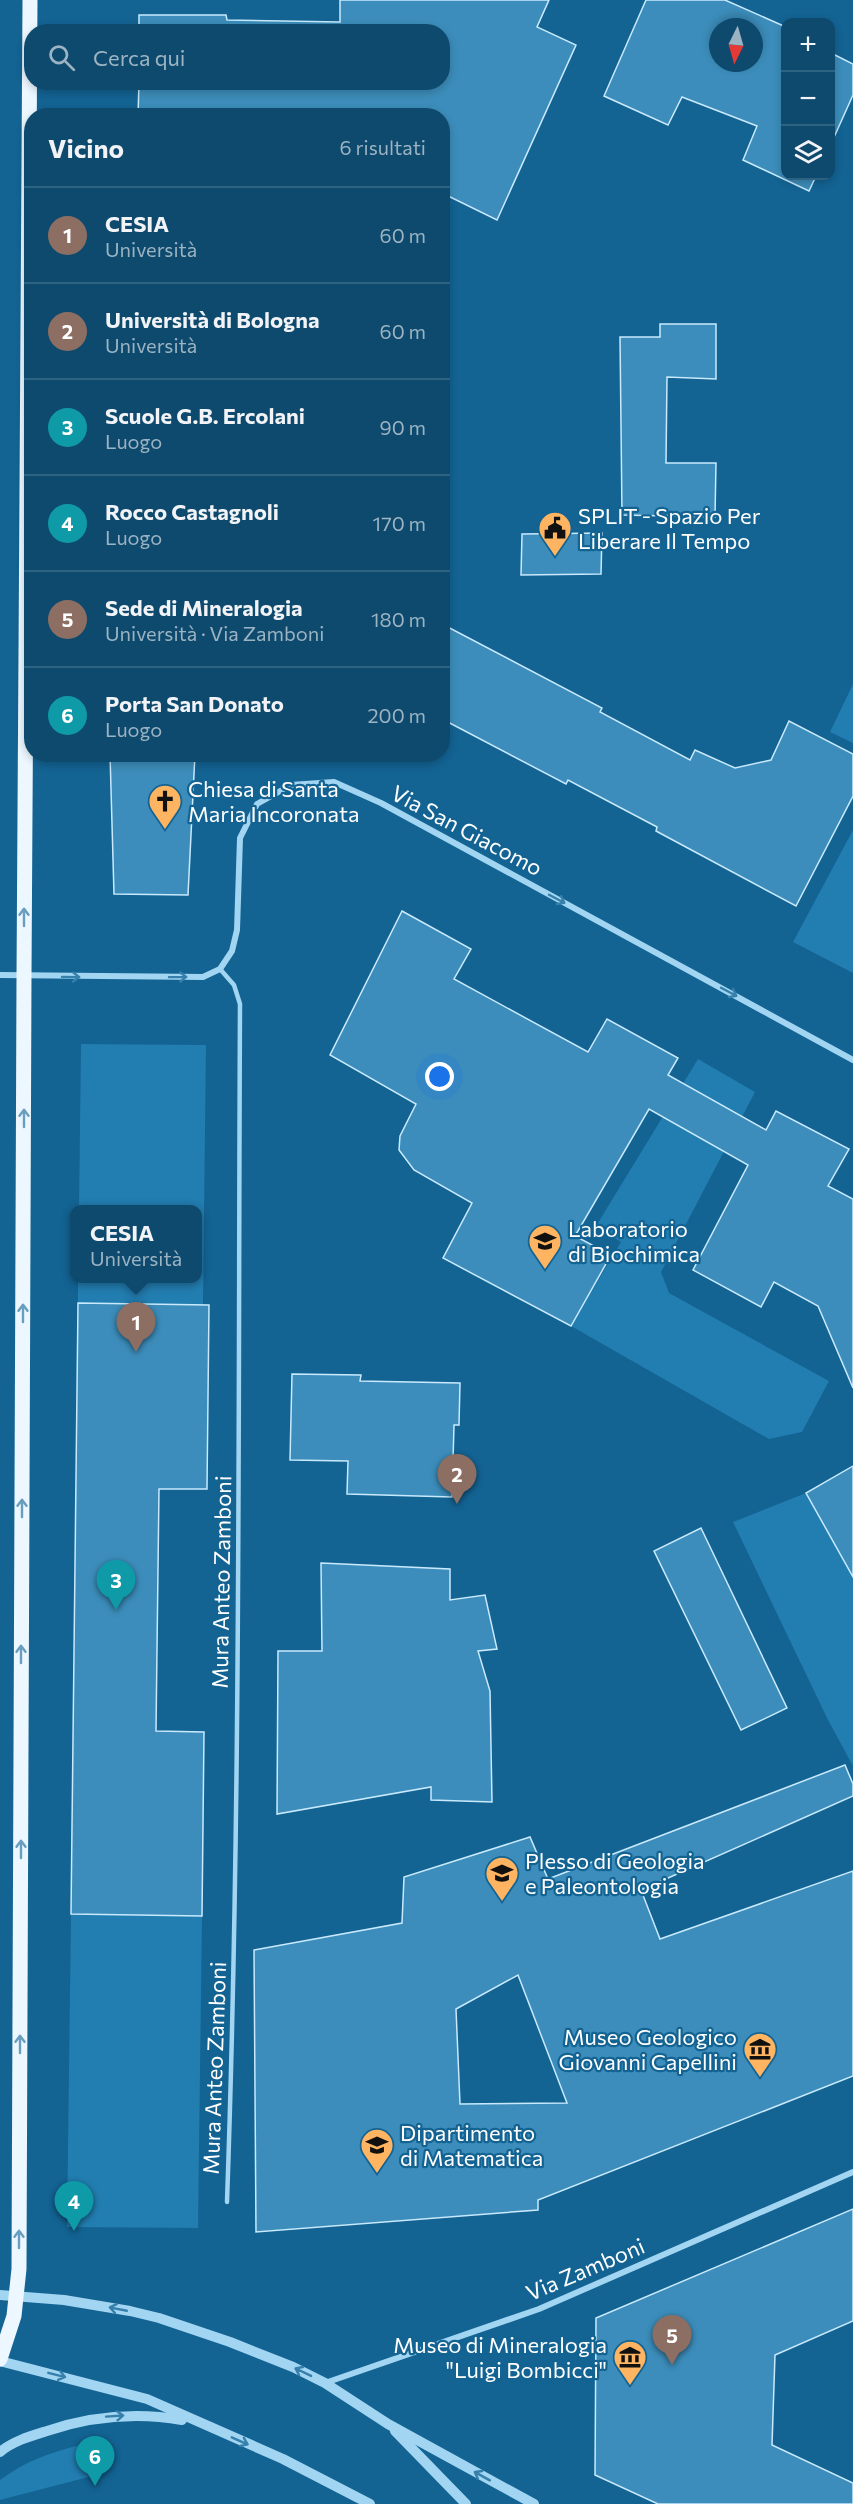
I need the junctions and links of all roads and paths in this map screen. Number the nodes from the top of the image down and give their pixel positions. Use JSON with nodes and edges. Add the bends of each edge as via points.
{"nodes":[{"id":1,"x":30,"y":0,"type":"edge"},
{"id":2,"x":30,"y":24,"type":"edge"},
{"id":3,"x":29,"y":90,"type":"edge"},
{"id":4,"x":29,"y":108,"type":"edge"},
{"id":5,"x":25,"y":762,"type":"edge"},
{"id":6,"x":220,"y":969,"type":"junction"},
{"id":7,"x":0,"y":975,"type":"edge"},
{"id":8,"x":24,"y":975,"type":"junction"},
{"id":9,"x":853,"y":1059,"type":"edge"},
{"id":10,"x":853,"y":2172,"type":"edge"},
{"id":11,"x":227,"y":2202,"type":"dead end"},
{"id":12,"x":0,"y":2295,"type":"edge"},
{"id":13,"x":17,"y":2297,"type":"junction"},
{"id":14,"x":0,"y":2360,"type":"edge"},
{"id":15,"x":325,"y":2383,"type":"junction"},
{"id":16,"x":198,"y":2422,"type":"junction"},
{"id":17,"x":388,"y":2424,"type":"junction"},
{"id":18,"x":0,"y":2452,"type":"edge"},
{"id":19,"x":370,"y":2504,"type":"edge"},
{"id":20,"x":466,"y":2504,"type":"edge"},
{"id":21,"x":534,"y":2504,"type":"edge"}],
"edges":[{"from":2,"to":1,"type":"main road","one_way":true},
{"from":4,"to":3,"type":"main road","one_way":true},
{"from":8,"to":5,"type":"main road","one_way":true},
{"from":8,"to":6,"type":"street","one_way":true,"via":[[203,977]]},
{"from":6,"to":9,"type":"street","name":"Via San Giacomo","one_way":true,"via":[[232,951],[237,930],[240,838],[257,804],[291,785],[334,782],[381,803]]},
{"from":6,"to":11,"type":"lane","name":"Mura Anteo Zamboni","via":[[234,985],[240,1004],[239,1531]]},
{"from":7,"to":8,"type":"street"},
{"from":13,"to":8,"type":"main road","one_way":true},
{"from":10,"to":15,"type":"street","name":"Via Zamboni","via":[[539,2309]]},
{"from":12,"to":13,"type":"street"},
{"from":13,"to":14,"type":"main road"},
{"from":15,"to":13,"type":"street","one_way":true,"via":[[262,2355],[159,2318],[108,2307]]},
{"from":14,"to":16,"type":"street","one_way":true,"via":[[147,2399]]},
{"from":15,"to":17,"type":"street"},
{"from":18,"to":16,"type":"street","one_way":true,"via":[[37,2434],[96,2417],[159,2416]]},
{"from":16,"to":19,"type":"street","one_way":true},
{"from":17,"to":20,"type":"street"},
{"from":21,"to":17,"type":"street","one_way":true}]}
